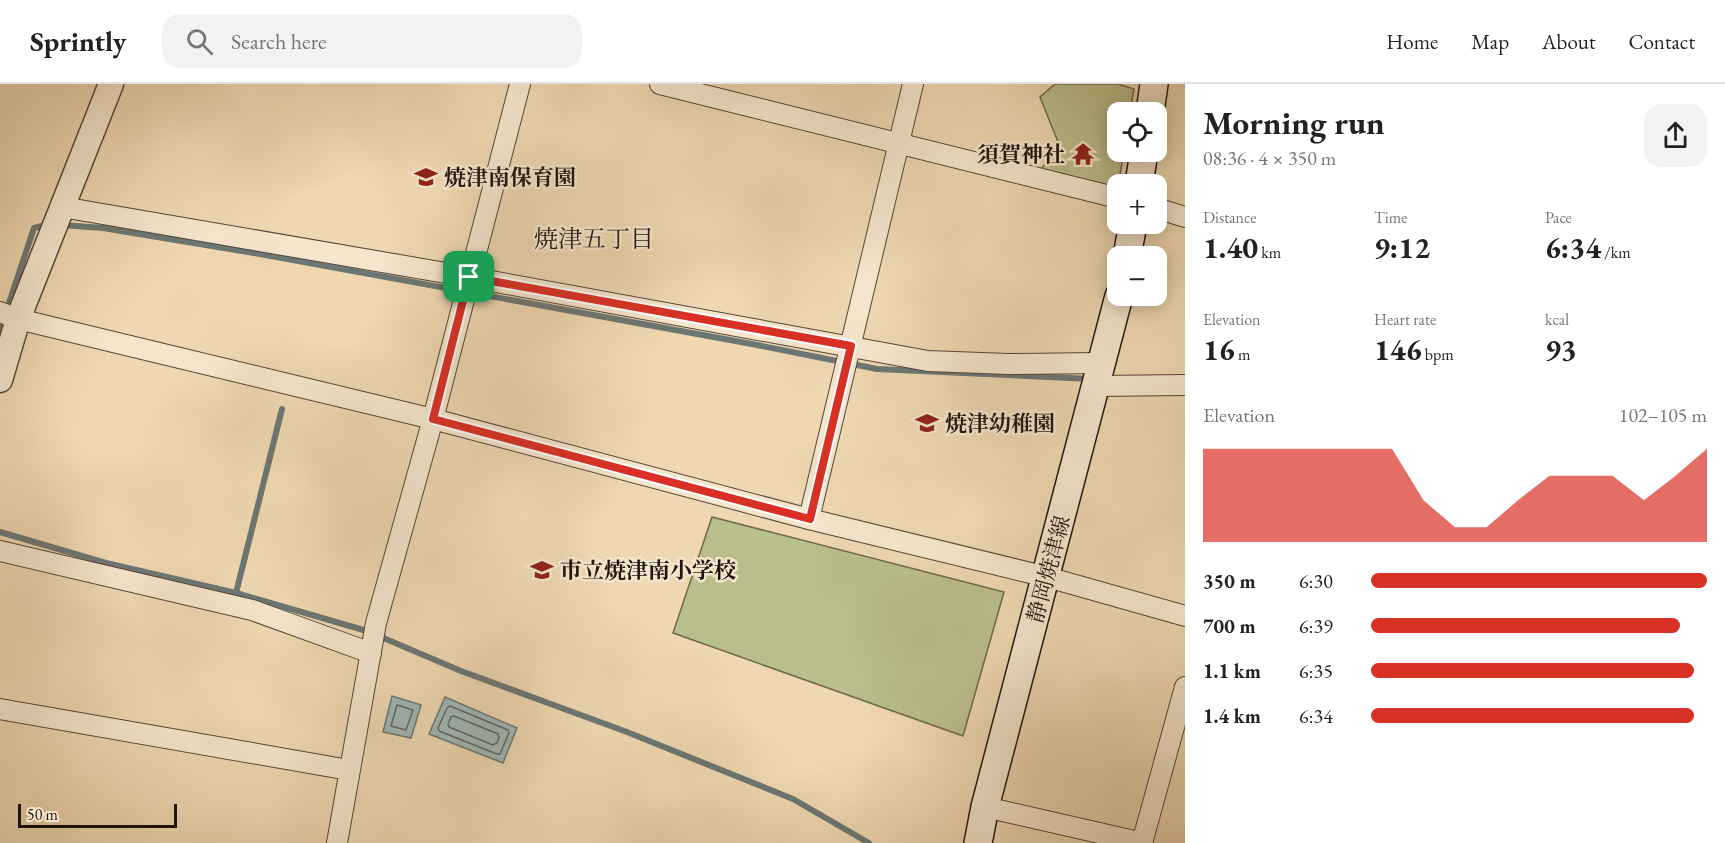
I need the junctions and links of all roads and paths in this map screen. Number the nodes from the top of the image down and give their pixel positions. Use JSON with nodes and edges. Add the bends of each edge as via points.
{"nodes":[{"id":1,"x":111,"y":84,"type":"edge"},
{"id":2,"x":520,"y":84,"type":"edge"},
{"id":3,"x":660,"y":84,"type":"edge"},
{"id":4,"x":914,"y":84,"type":"edge"},
{"id":5,"x":1154,"y":84,"type":"edge"},
{"id":6,"x":1151,"y":102,"type":"edge"},
{"id":7,"x":899,"y":144,"type":"junction"},
{"id":8,"x":1107,"y":195,"type":"edge"},
{"id":9,"x":62,"y":207,"type":"junction"},
{"id":10,"x":1167,"y":211,"type":"edge"},
{"id":11,"x":1185,"y":216,"type":"edge"},
{"id":12,"x":469,"y":277,"type":"junction"},
{"id":13,"x":1116,"y":306,"type":"edge"},
{"id":14,"x":9,"y":316,"type":"edge"},
{"id":15,"x":851,"y":346,"type":"junction"},
{"id":16,"x":1099,"y":374,"type":"junction"},
{"id":17,"x":0,"y":380,"type":"edge"},
{"id":18,"x":1185,"y":385,"type":"edge"},
{"id":19,"x":433,"y":419,"type":"junction"},
{"id":20,"x":810,"y":519,"type":"junction"},
{"id":21,"x":0,"y":551,"type":"edge"},
{"id":22,"x":1047,"y":577,"type":"junction"},
{"id":23,"x":1185,"y":616,"type":"edge"},
{"id":24,"x":371,"y":653,"type":"junction"},
{"id":25,"x":1185,"y":687,"type":"edge"},
{"id":26,"x":0,"y":709,"type":"edge"},
{"id":27,"x":349,"y":770,"type":"junction"},
{"id":28,"x":985,"y":807,"type":"junction"},
{"id":29,"x":337,"y":843,"type":"edge"},
{"id":30,"x":978,"y":843,"type":"edge"},
{"id":31,"x":1143,"y":843,"type":"edge"}],
"edges":[{"from":1,"to":9,"type":"street"},
{"from":2,"to":12,"type":"street"},
{"from":3,"to":7,"type":"street"},
{"from":4,"to":7,"type":"street"},
{"from":5,"to":6,"type":"main road"},
{"from":7,"to":8,"type":"street"},
{"from":7,"to":15,"type":"street"},
{"from":9,"to":12,"type":"street"},
{"from":9,"to":14,"type":"street"},
{"from":10,"to":11,"type":"street"},
{"from":12,"to":15,"type":"street"},
{"from":12,"to":19,"type":"street"},
{"from":13,"to":16,"type":"main road","name":"静岡焼津線"},
{"from":14,"to":17,"type":"street"},
{"from":14,"to":19,"type":"street"},
{"from":15,"to":16,"type":"street","via":[[928,361],[1008,364]]},
{"from":15,"to":20,"type":"street"},
{"from":16,"to":18,"type":"street"},
{"from":16,"to":22,"type":"main road","name":"静岡焼津線"},
{"from":19,"to":20,"type":"street"},
{"from":19,"to":24,"type":"street"},
{"from":20,"to":22,"type":"street"},
{"from":21,"to":24,"type":"street","via":[[252,610]]},
{"from":22,"to":23,"type":"street"},
{"from":22,"to":28,"type":"main road","name":"静岡焼津線"},
{"from":24,"to":27,"type":"street"},
{"from":25,"to":31,"type":"street"},
{"from":26,"to":27,"type":"street"},
{"from":27,"to":29,"type":"street"},
{"from":28,"to":30,"type":"main road","name":"静岡焼津線"},
{"from":28,"to":31,"type":"street"}]}
